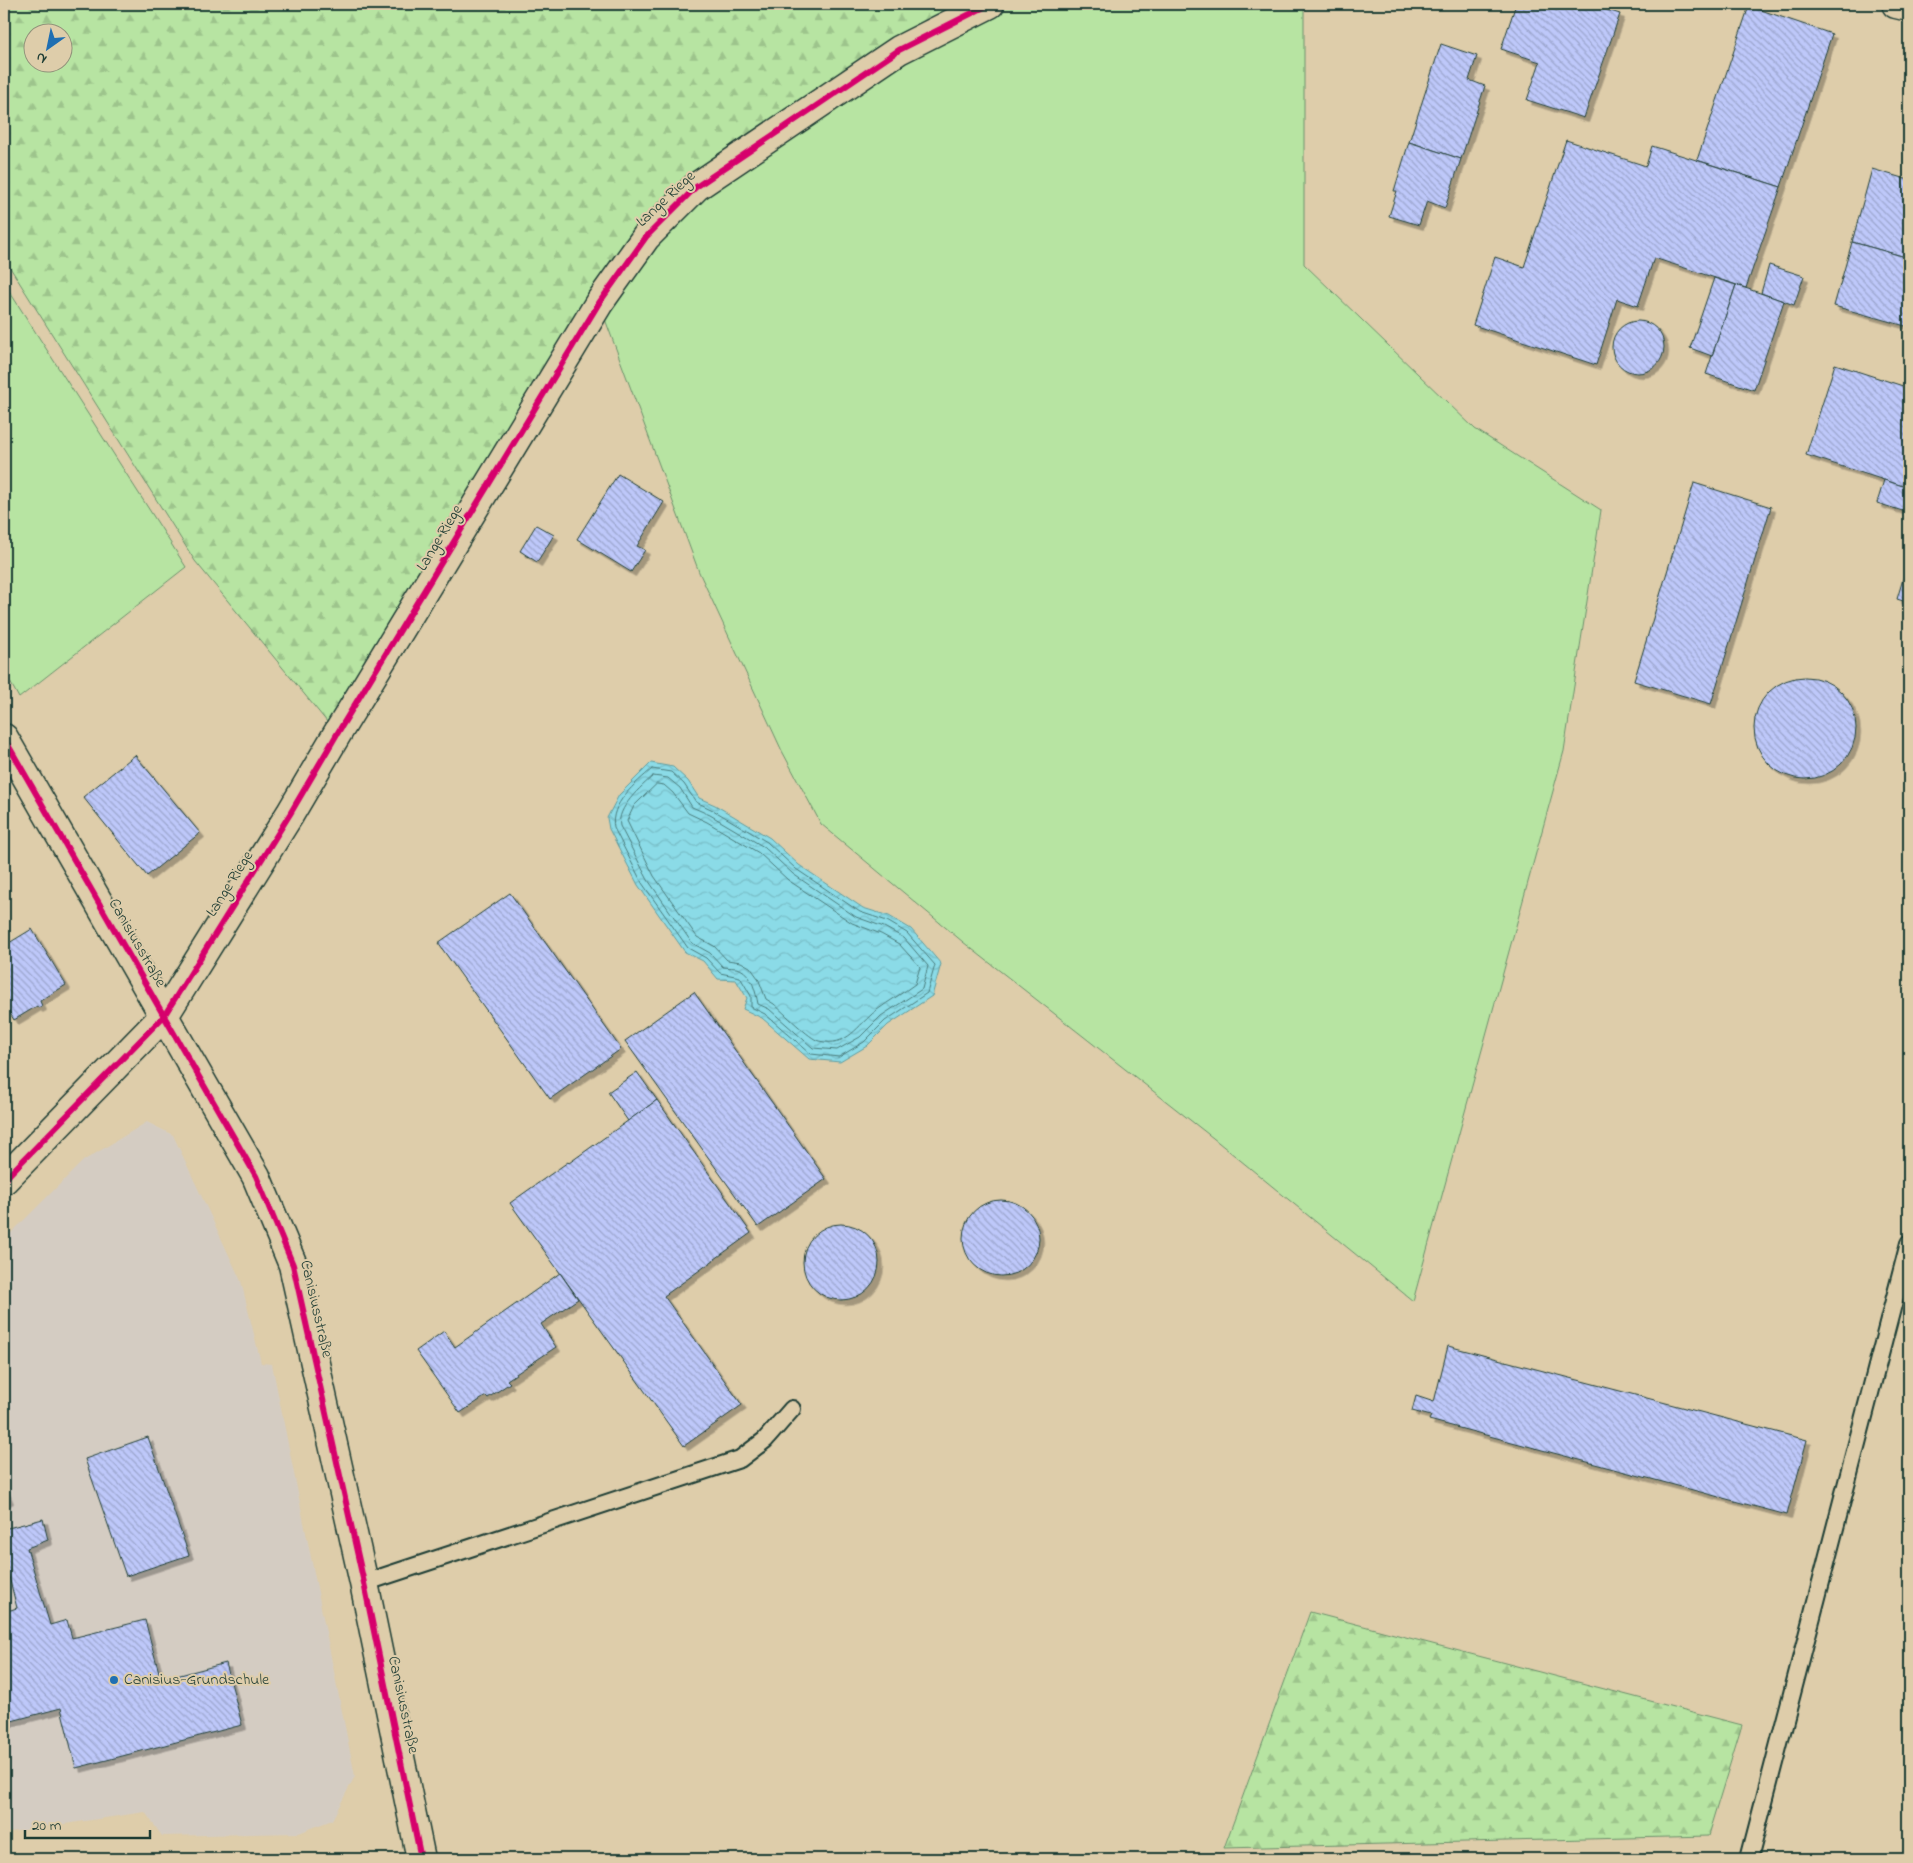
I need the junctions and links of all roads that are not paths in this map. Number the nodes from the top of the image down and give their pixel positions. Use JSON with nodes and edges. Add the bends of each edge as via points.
{"nodes":[{"id":1,"x":990,"y":4,"type":"edge"},
{"id":2,"x":1896,"y":4,"type":"edge"},
{"id":3,"x":1909,"y":6,"type":"edge"},
{"id":4,"x":4,"y":738,"type":"edge"},
{"id":5,"x":164,"y":1016,"type":"junction"},
{"id":6,"x":4,"y":1180,"type":"edge"},
{"id":7,"x":1909,"y":1243,"type":"edge"},
{"id":8,"x":792,"y":1409,"type":"dead end"},
{"id":9,"x":364,"y":1583,"type":"junction"},
{"id":10,"x":421,"y":1859,"type":"edge"},
{"id":11,"x":1749,"y":1859,"type":"edge"}],
"edges":[{"from":1,"to":5,"type":"street","name":"Lange Riege","via":[[899,50],[696,187],[646,237],[599,303]]},
{"from":2,"to":3,"type":"street"},
{"from":4,"to":5,"type":"street","name":"Canisiusstraße"},
{"from":5,"to":6,"type":"street","name":"Lange Riege"},
{"from":5,"to":9,"type":"street","name":"Canisiusstraße","via":[[256,1176],[293,1265]]},
{"from":7,"to":11,"type":"lane"},
{"from":8,"to":9,"type":"lane","via":[[765,1440],[740,1459]]},
{"from":9,"to":10,"type":"street","name":"Canisiusstraße"}]}
